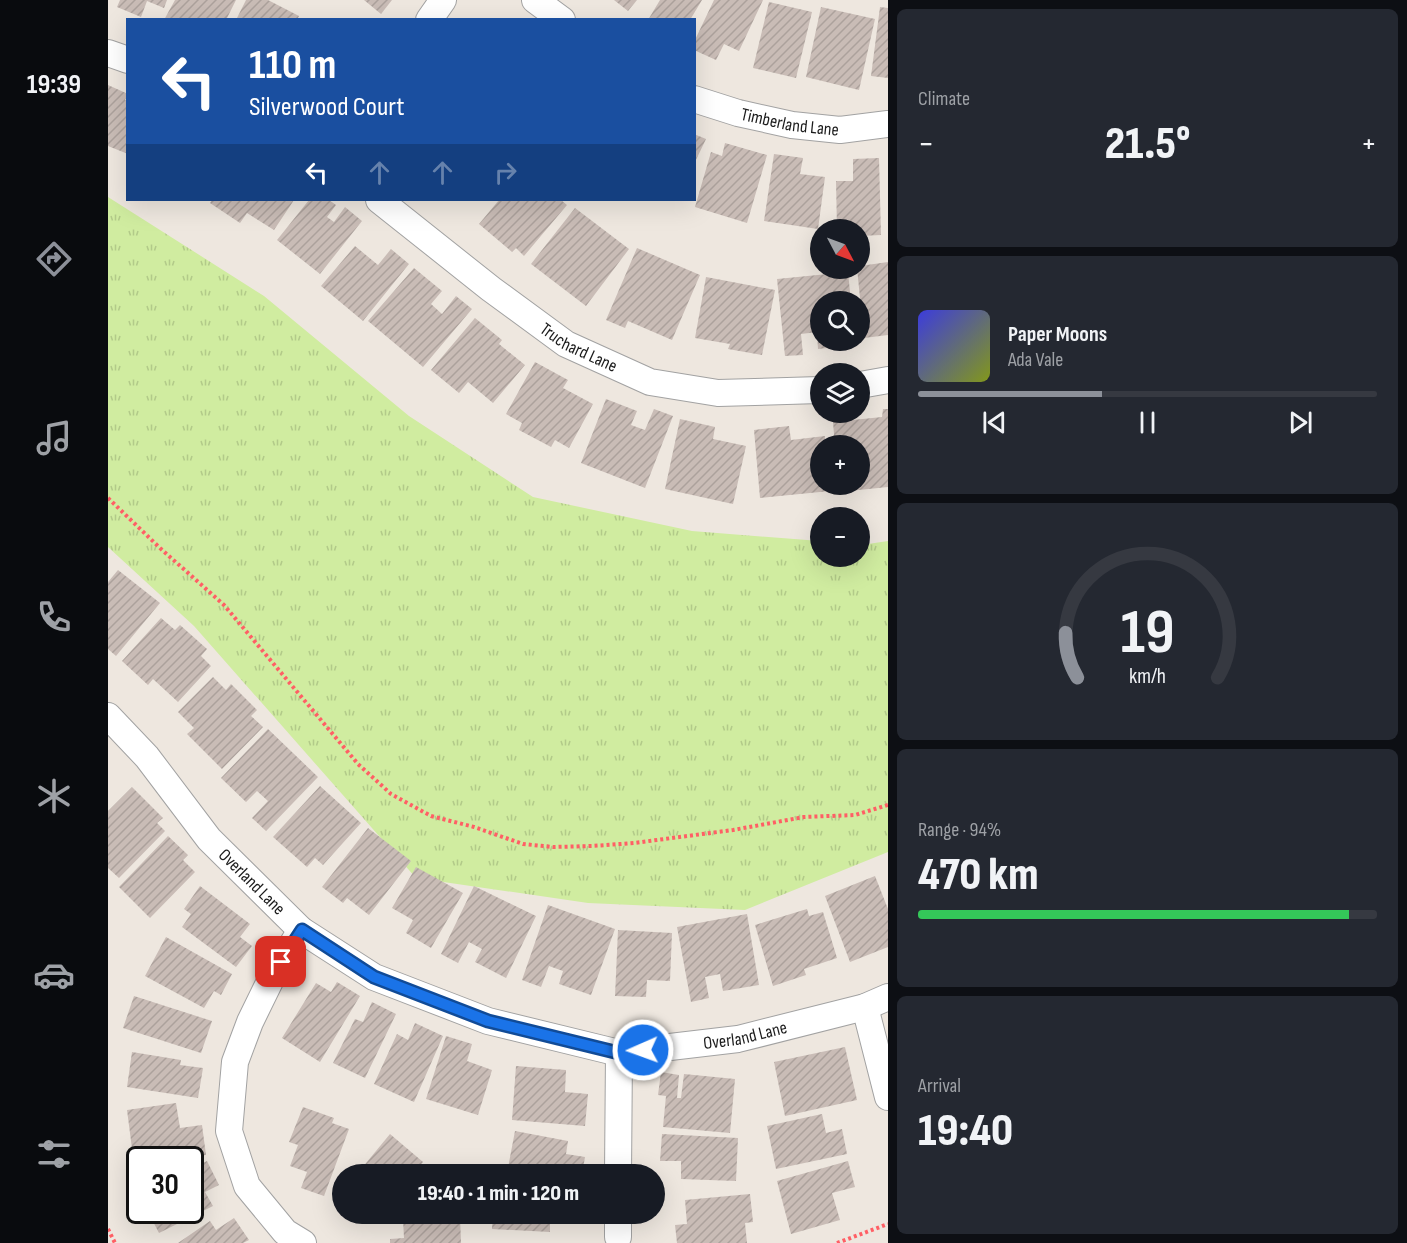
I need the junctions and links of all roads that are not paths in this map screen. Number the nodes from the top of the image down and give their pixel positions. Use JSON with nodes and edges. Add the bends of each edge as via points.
{"nodes":[{"id":1,"x":442,"y":0,"type":"edge"},
{"id":2,"x":535,"y":0,"type":"edge"},
{"id":3,"x":430,"y":18,"type":"edge"},
{"id":4,"x":559,"y":18,"type":"edge"},
{"id":5,"x":108,"y":52,"type":"edge"},
{"id":6,"x":126,"y":59,"type":"edge"},
{"id":7,"x":696,"y":100,"type":"edge"},
{"id":8,"x":888,"y":124,"type":"edge"},
{"id":9,"x":380,"y":201,"type":"edge"},
{"id":10,"x":888,"y":380,"type":"edge"},
{"id":11,"x":870,"y":383,"type":"edge"},
{"id":12,"x":810,"y":390,"type":"edge"},
{"id":13,"x":108,"y":716,"type":"edge"},
{"id":14,"x":302,"y":930,"type":"junction"},
{"id":15,"x":877,"y":1002,"type":"edge"},
{"id":16,"x":619,"y":1053,"type":"junction"},
{"id":17,"x":888,"y":1097,"type":"edge"},
{"id":18,"x":618,"y":1164,"type":"edge"},
{"id":19,"x":303,"y":1243,"type":"edge"}],
"edges":[{"from":1,"to":3,"type":"street"},
{"from":2,"to":4,"type":"street"},
{"from":5,"to":6,"type":"street"},
{"from":7,"to":8,"type":"street","name":"Timberland Lane","via":[[792,125],[840,130]]},
{"from":9,"to":12,"type":"street","name":"Truchard Lane","via":[[566,344],[650,382],[718,393]]},
{"from":10,"to":11,"type":"street"},
{"from":13,"to":14,"type":"street","name":"Overland Lane","via":[[147,757],[208,839]]},
{"from":14,"to":16,"type":"street","name":"Overland Lane","via":[[374,977],[488,1021]]},
{"from":14,"to":19,"type":"street","via":[[271,979],[235,1062],[229,1131],[247,1186],[285,1232]]},
{"from":15,"to":16,"type":"street","name":"Overland Lane","via":[[738,1039]]},
{"from":15,"to":17,"type":"street"},
{"from":16,"to":18,"type":"street"}]}
